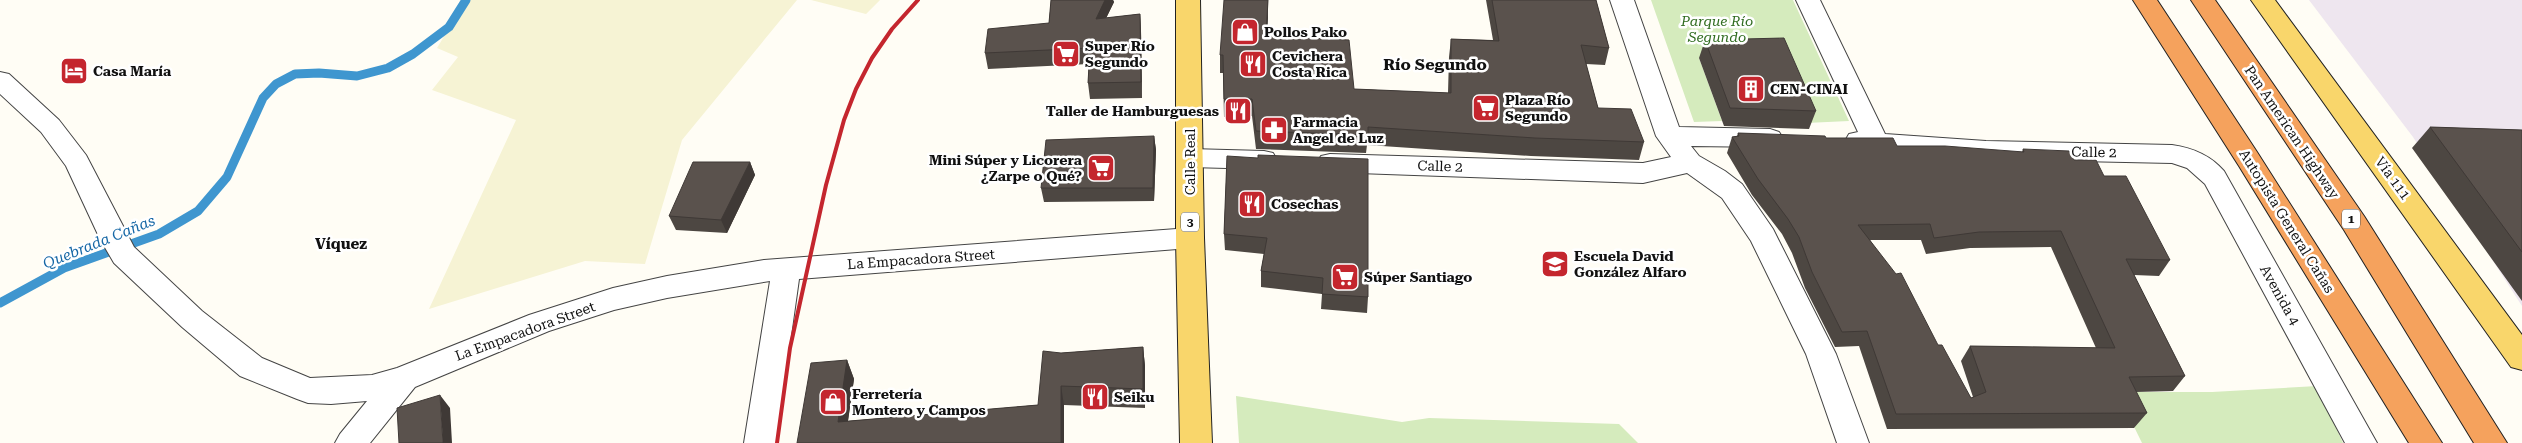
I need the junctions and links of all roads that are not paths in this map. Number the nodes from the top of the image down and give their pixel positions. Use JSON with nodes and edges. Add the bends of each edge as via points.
{"nodes":[{"id":1,"x":1188,"y":0,"type":"edge"},
{"id":2,"x":1622,"y":0,"type":"edge"},
{"id":3,"x":1808,"y":0,"type":"edge"},
{"id":4,"x":2146,"y":0,"type":"edge"},
{"id":5,"x":2203,"y":0,"type":"edge"},
{"id":6,"x":2262,"y":0,"type":"edge"},
{"id":7,"x":0,"y":80,"type":"edge"},
{"id":8,"x":1669,"y":136,"type":"junction"},
{"id":9,"x":1796,"y":139,"type":"edge"},
{"id":10,"x":1836,"y":141,"type":"edge"},
{"id":11,"x":1876,"y":142,"type":"junction"},
{"id":12,"x":2188,"y":157,"type":"joint"},
{"id":13,"x":1190,"y":158,"type":"junction"},
{"id":14,"x":1690,"y":164,"type":"junction"},
{"id":15,"x":1190,"y":238,"type":"junction"},
{"id":16,"x":786,"y":269,"type":"junction"},
{"id":17,"x":2522,"y":358,"type":"edge"},
{"id":18,"x":404,"y":378,"type":"junction"},
{"id":19,"x":352,"y":443,"type":"edge"},
{"id":20,"x":760,"y":443,"type":"edge"},
{"id":21,"x":1196,"y":443,"type":"edge"},
{"id":22,"x":1853,"y":443,"type":"edge"},
{"id":23,"x":2361,"y":443,"type":"edge"},
{"id":24,"x":2426,"y":443,"type":"edge"},
{"id":25,"x":2491,"y":443,"type":"edge"}],
"edges":[{"from":1,"to":13,"type":"main road","name":"Calle Real","number":"3"},
{"from":2,"to":8,"type":"street"},
{"from":3,"to":11,"type":"street"},
{"from":4,"to":24,"type":"highway","name":"Autopista General Cañas"},
{"from":5,"to":25,"type":"highway","name":"Pan American Highway","number":"1","via":[[2354,223]]},
{"from":6,"to":17,"type":"main road","name":"Vía 111"},
{"from":7,"to":18,"type":"street","name":"La Empacadora Street","via":[[50,126],[77,162],[119,247],[192,319],[251,367],[308,390],[348,391],[372,388]]},
{"from":8,"to":9,"type":"street"},
{"from":8,"to":14,"type":"street"},
{"from":10,"to":11,"type":"street","name":"Calle 2"},
{"from":11,"to":12,"type":"street","name":"Calle 2","via":[[1986,150]]},
{"from":12,"to":23,"type":"street","name":"Avenida 4","via":[[2203,163],[2215,178]]},
{"from":13,"to":14,"type":"street","name":"Calle 2","via":[[1643,173]]},
{"from":13,"to":15,"type":"main road","name":"Calle Real","number":"3"},
{"from":14,"to":22,"type":"street","via":[[1732,191],[1763,236],[1822,354]]},
{"from":15,"to":16,"type":"street","name":"La Empacadora Street"},
{"from":15,"to":21,"type":"main road","name":"Calle Real","number":"3"},
{"from":16,"to":18,"type":"street","name":"La Empacadora Street","via":[[667,287],[613,299],[539,323]]},
{"from":16,"to":20,"type":"street"},
{"from":18,"to":19,"type":"street"}]}
